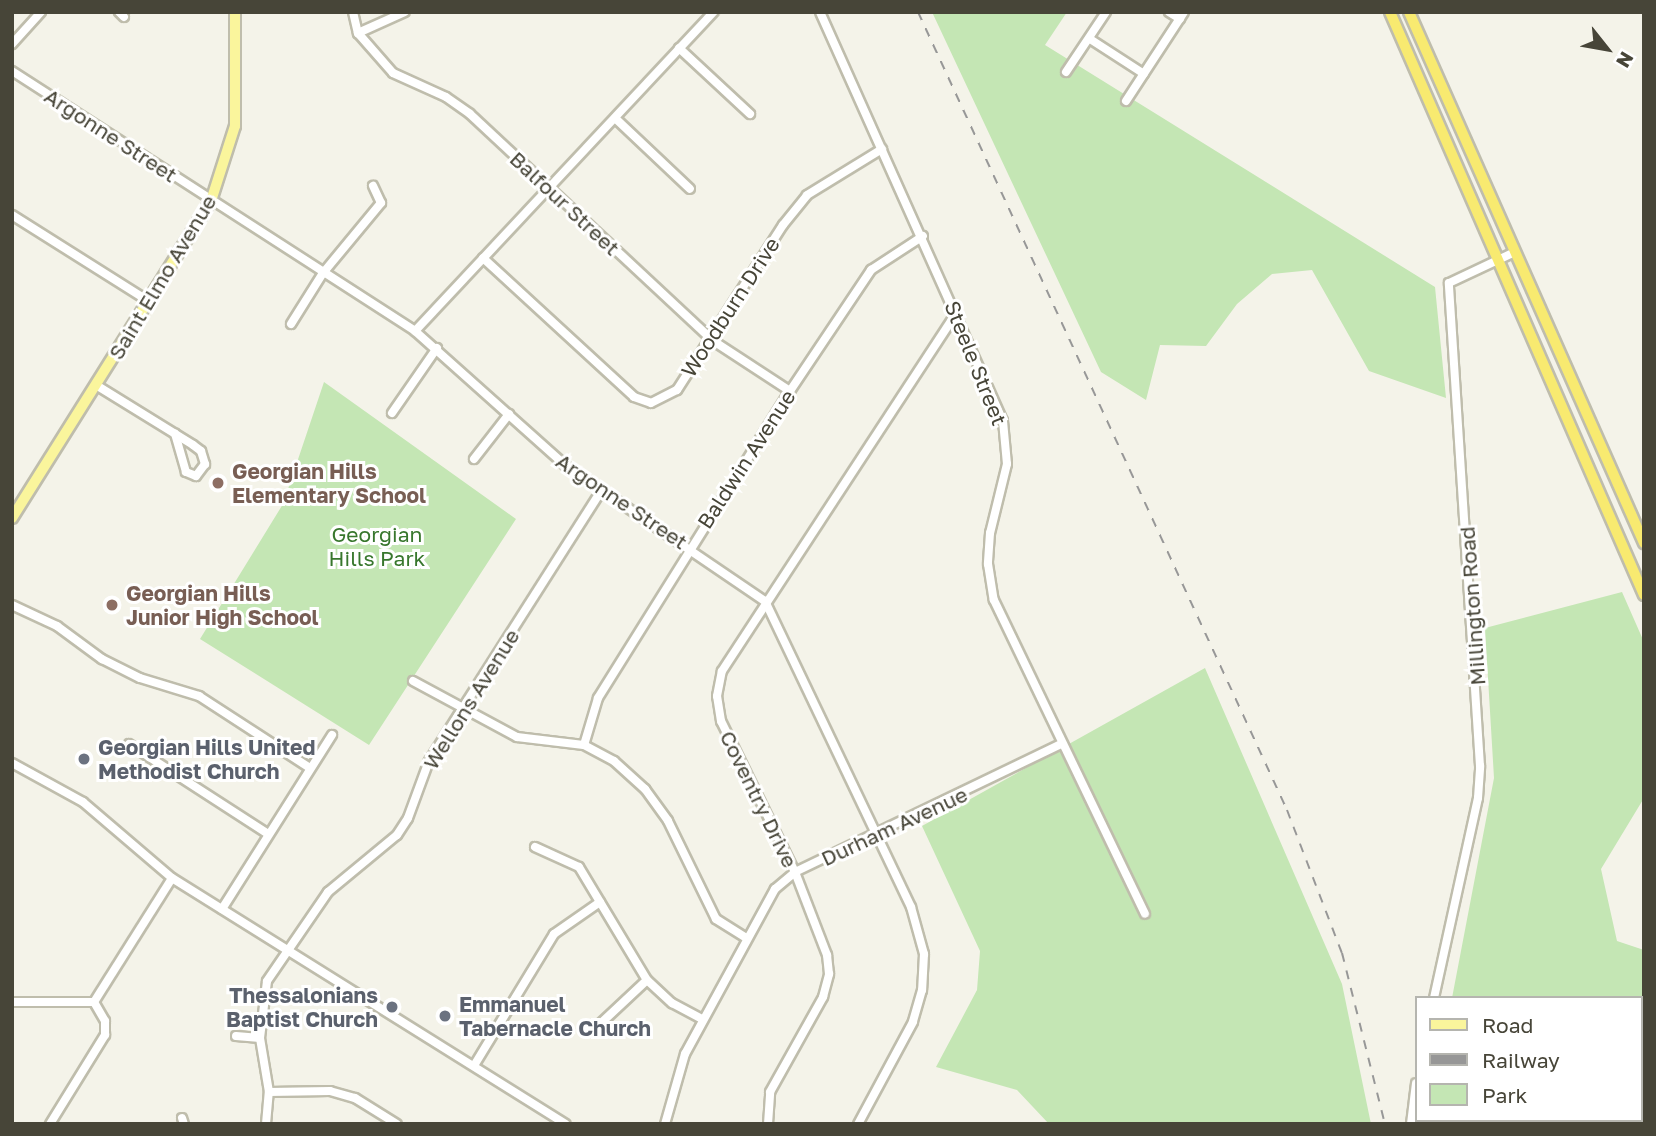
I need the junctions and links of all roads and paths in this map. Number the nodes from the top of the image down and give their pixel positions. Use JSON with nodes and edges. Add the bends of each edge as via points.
{"nodes":[{"id":1,"x":41,"y":12,"type":"edge"},
{"id":2,"x":235,"y":12,"type":"edge"},
{"id":3,"x":353,"y":12,"type":"edge"},
{"id":4,"x":405,"y":12,"type":"edge"},
{"id":5,"x":713,"y":12,"type":"edge"},
{"id":6,"x":820,"y":12,"type":"edge"},
{"id":7,"x":1106,"y":12,"type":"edge"},
{"id":8,"x":1169,"y":12,"type":"edge"},
{"id":9,"x":1390,"y":12,"type":"edge"},
{"id":10,"x":1409,"y":12,"type":"edge"},
{"id":11,"x":1182,"y":16,"type":"edge"},
{"id":12,"x":358,"y":33,"type":"junction"},
{"id":13,"x":1090,"y":39,"type":"junction"},
{"id":14,"x":12,"y":44,"type":"edge"},
{"id":15,"x":679,"y":48,"type":"junction"},
{"id":16,"x":12,"y":71,"type":"edge"},
{"id":17,"x":1066,"y":72,"type":"dead end"},
{"id":18,"x":1144,"y":74,"type":"junction"},
{"id":19,"x":1126,"y":101,"type":"dead end"},
{"id":20,"x":750,"y":114,"type":"dead end"},
{"id":21,"x":615,"y":118,"type":"junction"},
{"id":22,"x":882,"y":149,"type":"junction"},
{"id":23,"x":373,"y":186,"type":"dead end"},
{"id":24,"x":548,"y":188,"type":"junction"},
{"id":25,"x":691,"y":189,"type":"dead end"},
{"id":26,"x":211,"y":201,"type":"junction"},
{"id":27,"x":12,"y":215,"type":"edge"},
{"id":28,"x":923,"y":236,"type":"junction"},
{"id":29,"x":1515,"y":252,"type":"junction"},
{"id":30,"x":483,"y":258,"type":"junction"},
{"id":31,"x":1498,"y":260,"type":"junction"},
{"id":32,"x":323,"y":273,"type":"junction"},
{"id":33,"x":147,"y":300,"type":"junction"},
{"id":34,"x":956,"y":313,"type":"junction"},
{"id":35,"x":291,"y":324,"type":"dead end"},
{"id":36,"x":415,"y":331,"type":"junction"},
{"id":37,"x":712,"y":340,"type":"junction"},
{"id":38,"x":437,"y":348,"type":"junction"},
{"id":39,"x":96,"y":385,"type":"junction"},
{"id":40,"x":790,"y":391,"type":"junction"},
{"id":41,"x":392,"y":413,"type":"dead end"},
{"id":42,"x":509,"y":414,"type":"junction"},
{"id":43,"x":175,"y":434,"type":"junction"},
{"id":44,"x":474,"y":459,"type":"dead end"},
{"id":45,"x":601,"y":491,"type":"junction"},
{"id":46,"x":12,"y":518,"type":"edge"},
{"id":47,"x":1644,"y":543,"type":"edge"},
{"id":48,"x":689,"y":547,"type":"junction"},
{"id":49,"x":1644,"y":595,"type":"edge"},
{"id":50,"x":765,"y":601,"type":"junction"},
{"id":51,"x":12,"y":605,"type":"edge"},
{"id":52,"x":414,"y":681,"type":"dead end"},
{"id":53,"x":462,"y":711,"type":"junction"},
{"id":54,"x":332,"y":735,"type":"dead end"},
{"id":55,"x":129,"y":744,"type":"dead end"},
{"id":56,"x":1061,"y":744,"type":"junction"},
{"id":57,"x":584,"y":745,"type":"junction"},
{"id":58,"x":12,"y":763,"type":"edge"},
{"id":59,"x":310,"y":768,"type":"junction"},
{"id":60,"x":268,"y":834,"type":"junction"},
{"id":61,"x":877,"y":836,"type":"junction"},
{"id":62,"x":535,"y":847,"type":"dead end"},
{"id":63,"x":795,"y":872,"type":"junction"},
{"id":64,"x":172,"y":877,"type":"junction"},
{"id":65,"x":600,"y":902,"type":"junction"},
{"id":66,"x":222,"y":909,"type":"junction"},
{"id":67,"x":1144,"y":914,"type":"dead end"},
{"id":68,"x":746,"y":938,"type":"junction"},
{"id":69,"x":288,"y":951,"type":"junction"},
{"id":70,"x":647,"y":980,"type":"junction"},
{"id":71,"x":1434,"y":996,"type":"edge"},
{"id":72,"x":12,"y":1002,"type":"edge"},
{"id":73,"x":94,"y":1002,"type":"junction"},
{"id":74,"x":702,"y":1019,"type":"junction"},
{"id":75,"x":600,"y":1024,"type":"dead end"},
{"id":76,"x":236,"y":1036,"type":"dead end"},
{"id":77,"x":260,"y":1038,"type":"junction"},
{"id":78,"x":475,"y":1064,"type":"junction"},
{"id":79,"x":269,"y":1092,"type":"junction"},
{"id":80,"x":1414,"y":1099,"type":"edge"},
{"id":81,"x":50,"y":1124,"type":"edge"},
{"id":82,"x":265,"y":1124,"type":"edge"},
{"id":83,"x":397,"y":1124,"type":"edge"},
{"id":84,"x":566,"y":1124,"type":"edge"},
{"id":85,"x":665,"y":1124,"type":"edge"},
{"id":86,"x":768,"y":1124,"type":"edge"},
{"id":87,"x":859,"y":1124,"type":"edge"},
{"id":88,"x":1411,"y":1124,"type":"edge"}],
"edges":[{"from":1,"to":14,"type":"street"},
{"from":2,"to":26,"type":"main road","name":"Saint Elmo Avenue","via":[[235,126]]},
{"from":3,"to":12,"type":"street","name":"Balfour Street"},
{"from":4,"to":12,"type":"street"},
{"from":5,"to":15,"type":"street"},
{"from":6,"to":22,"type":"street","name":"Steele Street"},
{"from":7,"to":13,"type":"street"},
{"from":8,"to":11,"type":"street"},
{"from":9,"to":31,"type":"highway"},
{"from":10,"to":29,"type":"highway"},
{"from":11,"to":18,"type":"street"},
{"from":12,"to":24,"type":"street","name":"Balfour Street","via":[[393,73],[446,97],[470,114]]},
{"from":13,"to":17,"type":"street"},
{"from":13,"to":18,"type":"street"},
{"from":15,"to":20,"type":"street"},
{"from":15,"to":21,"type":"street"},
{"from":16,"to":26,"type":"street","name":"Argonne Street"},
{"from":18,"to":19,"type":"street"},
{"from":21,"to":24,"type":"street"},
{"from":21,"to":25,"type":"street"},
{"from":22,"to":28,"type":"street","name":"Steele Street"},
{"from":22,"to":37,"type":"street","name":"Woodburn Drive","via":[[807,195],[783,225]]},
{"from":23,"to":32,"type":"street","via":[[381,203]]},
{"from":24,"to":30,"type":"street"},
{"from":24,"to":37,"type":"street","name":"Balfour Street"},
{"from":26,"to":32,"type":"street","name":"Argonne Street"},
{"from":26,"to":33,"type":"main road","name":"Saint Elmo Avenue"},
{"from":27,"to":33,"type":"street"},
{"from":28,"to":34,"type":"street","name":"Steele Street"},
{"from":28,"to":40,"type":"street","name":"Baldwin Avenue","via":[[871,270]]},
{"from":29,"to":31,"type":"street","name":"Millington Road"},
{"from":29,"to":47,"type":"highway"},
{"from":30,"to":36,"type":"street"},
{"from":30,"to":37,"type":"street","name":"Woodburn Drive","via":[[634,397],[652,403],[677,390]]},
{"from":31,"to":49,"type":"highway"},
{"from":31,"to":71,"type":"street","name":"Millington Road","via":[[1449,283],[1480,766],[1478,798]]},
{"from":32,"to":35,"type":"street"},
{"from":32,"to":36,"type":"street","name":"Argonne Street"},
{"from":33,"to":39,"type":"main road","name":"Saint Elmo Avenue"},
{"from":34,"to":50,"type":"street","name":"Coventry Drive"},
{"from":34,"to":56,"type":"street","name":"Steele Street","via":[[1003,421],[1007,464],[990,533],[988,564],[994,600]]},
{"from":36,"to":38,"type":"street","name":"Argonne Street"},
{"from":37,"to":40,"type":"street","name":"Balfour Street"},
{"from":38,"to":41,"type":"street"},
{"from":38,"to":42,"type":"street","name":"Argonne Street"},
{"from":39,"to":43,"type":"street"},
{"from":39,"to":46,"type":"main road","name":"Saint Elmo Avenue"},
{"from":40,"to":48,"type":"street","name":"Baldwin Avenue"},
{"from":42,"to":44,"type":"street"},
{"from":42,"to":45,"type":"street","name":"Argonne Street"},
{"from":43,"to":43,"type":"street","via":[[204,457],[196,476],[186,472]]},
{"from":45,"to":48,"type":"street","name":"Argonne Street"},
{"from":45,"to":53,"type":"street","name":"Wellons Avenue"},
{"from":48,"to":50,"type":"street","name":"Argonne Street"},
{"from":48,"to":57,"type":"street","name":"Baldwin Avenue","via":[[598,698]]},
{"from":50,"to":61,"type":"street","name":"Argonne Street"},
{"from":50,"to":63,"type":"street","name":"Coventry Drive","via":[[722,671],[717,696],[721,721]]},
{"from":51,"to":59,"type":"street","via":[[57,626],[102,659],[140,678],[199,696]]},
{"from":52,"to":53,"type":"street"},
{"from":53,"to":57,"type":"street","via":[[517,737]]},
{"from":53,"to":69,"type":"street","name":"Wellons Avenue","via":[[429,761],[397,835],[328,892]]},
{"from":54,"to":59,"type":"street"},
{"from":55,"to":60,"type":"street"},
{"from":56,"to":61,"type":"street","name":"Durham Avenue"},
{"from":56,"to":67,"type":"street","name":"Steele Street"},
{"from":57,"to":68,"type":"street","via":[[614,761],[645,789],[668,821],[716,919]]},
{"from":58,"to":64,"type":"street","via":[[83,802]]},
{"from":59,"to":60,"type":"street"},
{"from":60,"to":66,"type":"street"},
{"from":61,"to":63,"type":"street","name":"Durham Avenue"},
{"from":61,"to":87,"type":"street","name":"Argonne Street","via":[[911,907],[923,954],[922,990],[913,1023]]},
{"from":62,"to":65,"type":"street","via":[[579,867]]},
{"from":63,"to":68,"type":"street","name":"Durham Avenue","via":[[775,890]]},
{"from":63,"to":86,"type":"street","name":"Coventry Drive","via":[[827,955],[829,974],[823,997],[770,1092]]},
{"from":64,"to":66,"type":"street"},
{"from":64,"to":73,"type":"street"},
{"from":65,"to":70,"type":"street"},
{"from":65,"to":78,"type":"street","via":[[554,934]]},
{"from":66,"to":69,"type":"street"},
{"from":68,"to":74,"type":"street","name":"Durham Avenue"},
{"from":69,"to":77,"type":"street","name":"Wellons Avenue","via":[[267,981]]},
{"from":69,"to":78,"type":"street"},
{"from":70,"to":74,"type":"street","via":[[672,1003]]},
{"from":70,"to":75,"type":"street"},
{"from":72,"to":73,"type":"street"},
{"from":73,"to":81,"type":"street","via":[[105,1021],[105,1035]]},
{"from":74,"to":85,"type":"street","name":"Durham Avenue","via":[[685,1054]]},
{"from":76,"to":77,"type":"street"},
{"from":77,"to":79,"type":"street","name":"Wellons Avenue"},
{"from":78,"to":84,"type":"street"},
{"from":79,"to":82,"type":"street","name":"Wellons Avenue"},
{"from":79,"to":83,"type":"street","via":[[330,1091],[355,1098]]},
{"from":80,"to":88,"type":"street"}]}
